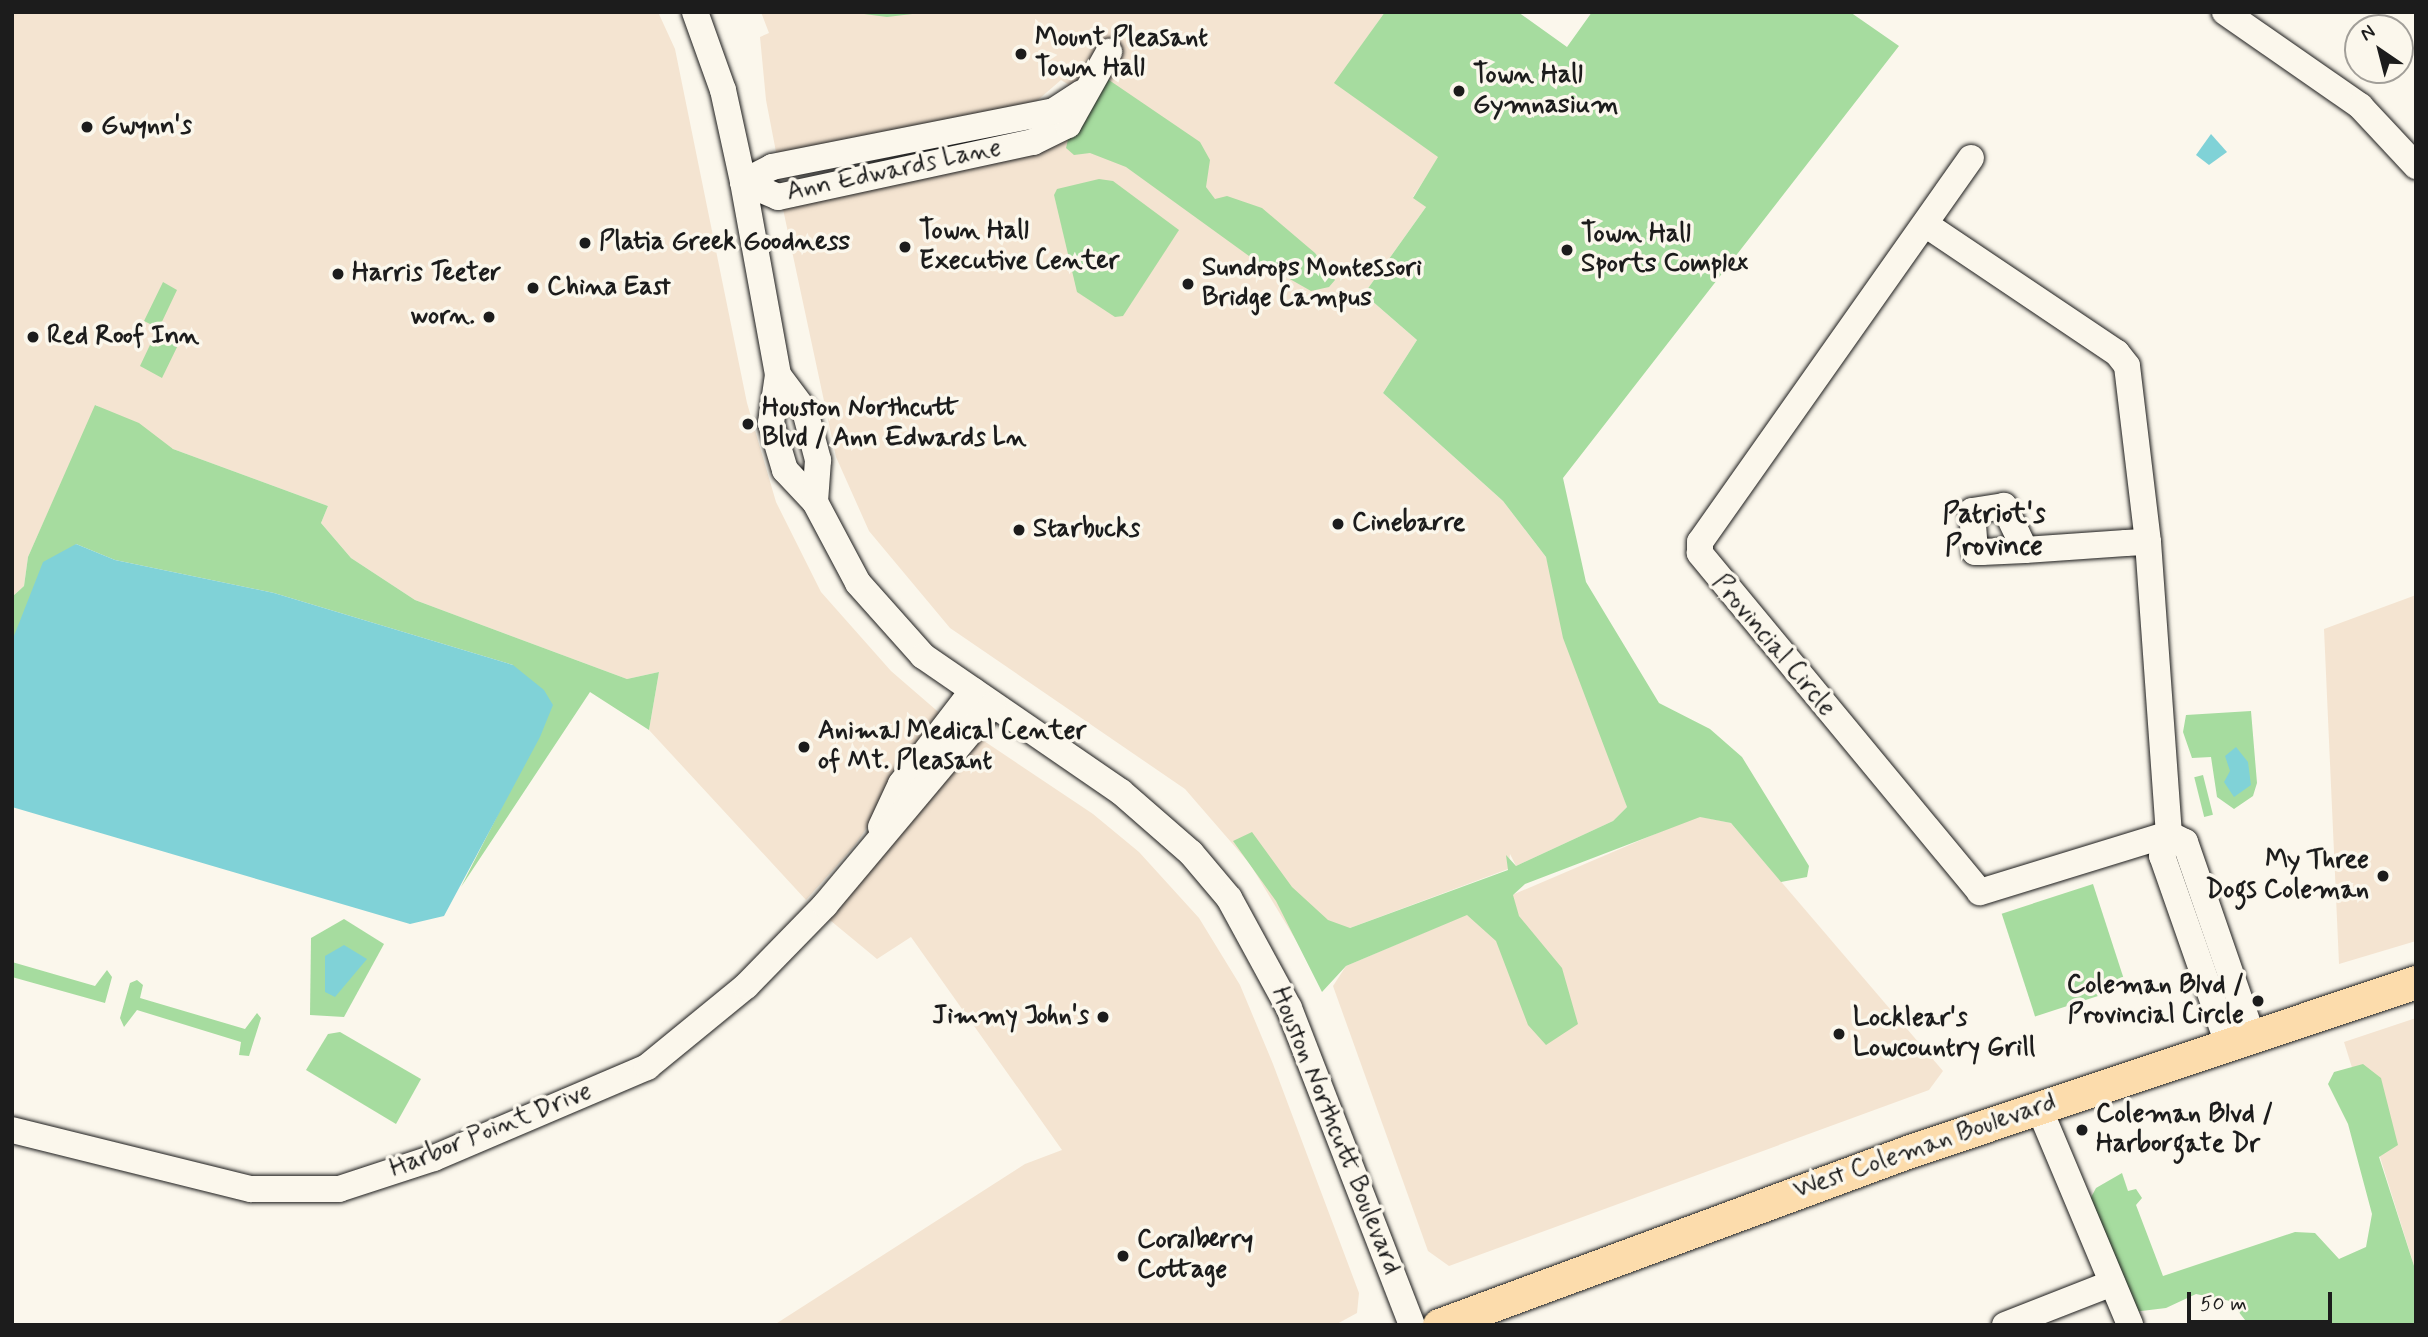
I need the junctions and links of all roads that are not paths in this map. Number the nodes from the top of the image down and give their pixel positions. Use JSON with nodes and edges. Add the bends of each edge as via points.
{"nodes":[{"id":1,"x":695,"y":12,"type":"edge"},
{"id":2,"x":2225,"y":12,"type":"edge"},
{"id":3,"x":1109,"y":52,"type":"dead end"},
{"id":4,"x":1971,"y":158,"type":"dead end"},
{"id":5,"x":2416,"y":166,"type":"edge"},
{"id":6,"x":743,"y":182,"type":"junction"},
{"id":7,"x":1925,"y":224,"type":"junction"},
{"id":8,"x":778,"y":376,"type":"junction"},
{"id":9,"x":815,"y":502,"type":"junction"},
{"id":10,"x":2148,"y":542,"type":"junction"},
{"id":11,"x":2025,"y":550,"type":"dead end"},
{"id":12,"x":983,"y":698,"type":"junction"},
{"id":13,"x":2169,"y":834,"type":"junction"},
{"id":14,"x":2416,"y":982,"type":"edge"},
{"id":15,"x":2240,"y":1040,"type":"junction"},
{"id":16,"x":2039,"y":1108,"type":"junction"},
{"id":17,"x":12,"y":1130,"type":"edge"},
{"id":18,"x":2112,"y":1283,"type":"junction"},
{"id":19,"x":1412,"y":1325,"type":"edge"},
{"id":20,"x":1439,"y":1325,"type":"edge"},
{"id":21,"x":2005,"y":1325,"type":"edge"},
{"id":22,"x":2130,"y":1325,"type":"edge"}],
"edges":[{"from":1,"to":6,"type":"street","name":"Houston Northcutt Boulevard","via":[[723,90]]},
{"from":2,"to":5,"type":"street","via":[[2360,106]]},
{"from":3,"to":6,"type":"street","name":"Ann Edwards Lane","via":[[1082,93],[1069,125],[1033,142],[778,197]]},
{"from":4,"to":7,"type":"street","name":"Provincial Circle"},
{"from":6,"to":8,"type":"street","name":"Houston Northcutt Boulevard"},
{"from":7,"to":10,"type":"street","via":[[2117,353],[2127,366]]},
{"from":7,"to":13,"type":"street","name":"Provincial Circle","via":[[1700,542],[1704,564],[1968,885],[1979,892]]},
{"from":8,"to":9,"type":"street","name":"Houston Northcutt Boulevard","via":[[805,411],[818,460]]},
{"from":8,"to":9,"type":"street","name":"Houston Northcutt Boulevard","via":[[771,423],[785,470]]},
{"from":9,"to":12,"type":"street","name":"Houston Northcutt Boulevard","via":[[880,612],[923,656]]},
{"from":10,"to":11,"type":"street"},
{"from":10,"to":13,"type":"street"},
{"from":12,"to":17,"type":"street","name":"Harbor Point Drive","via":[[901,784],[878,835],[825,905],[746,986],[647,1067],[434,1158],[340,1189],[251,1189]]},
{"from":12,"to":19,"type":"street","name":"Houston Northcutt Boulevard","via":[[1152,817],[1229,898],[1289,1008]]},
{"from":13,"to":15,"type":"street","via":[[2162,856]]},
{"from":14,"to":15,"type":"main road","name":"West Coleman Boulevard"},
{"from":15,"to":16,"type":"main road","name":"West Coleman Boulevard"},
{"from":16,"to":18,"type":"street"},
{"from":16,"to":20,"type":"main road","name":"West Coleman Boulevard","via":[[1641,1246]]},
{"from":18,"to":21,"type":"street"},
{"from":18,"to":22,"type":"street"}]}
